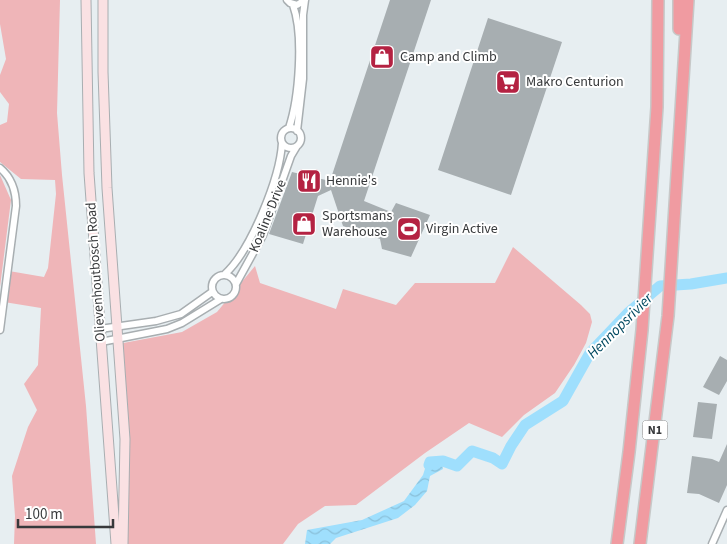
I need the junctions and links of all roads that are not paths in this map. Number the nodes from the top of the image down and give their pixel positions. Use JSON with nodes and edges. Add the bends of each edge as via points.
{"nodes":[{"id":1,"x":86,"y":0,"type":"edge"},
{"id":2,"x":103,"y":0,"type":"edge"},
{"id":3,"x":287,"y":0,"type":"edge"},
{"id":4,"x":305,"y":0,"type":"edge"},
{"id":5,"x":658,"y":0,"type":"edge"},
{"id":6,"x":679,"y":0,"type":"edge"},
{"id":7,"x":688,"y":0,"type":"edge"},
{"id":8,"x":293,"y":5,"type":"junction"},
{"id":9,"x":680,"y":106,"type":"junction"},
{"id":10,"x":288,"y":128,"type":"junction"},
{"id":11,"x":298,"y":131,"type":"junction"},
{"id":12,"x":282,"y":144,"type":"junction"},
{"id":13,"x":297,"y":146,"type":"junction"},
{"id":14,"x":0,"y":168,"type":"edge"},
{"id":15,"x":251,"y":236,"type":"junction"},
{"id":16,"x":260,"y":241,"type":"junction"},
{"id":17,"x":225,"y":274,"type":"junction"},
{"id":18,"x":236,"y":284,"type":"junction"},
{"id":19,"x":212,"y":292,"type":"junction"},
{"id":20,"x":221,"y":299,"type":"junction"},
{"id":21,"x":116,"y":327,"type":"junction"},
{"id":22,"x":100,"y":329,"type":"junction"},
{"id":23,"x":0,"y":330,"type":"edge"},
{"id":24,"x":117,"y":339,"type":"junction"},
{"id":25,"x":101,"y":342,"type":"junction"},
{"id":26,"x":727,"y":510,"type":"edge"},
{"id":27,"x":116,"y":544,"type":"edge"},
{"id":28,"x":123,"y":544,"type":"edge"},
{"id":29,"x":616,"y":544,"type":"edge"},
{"id":30,"x":640,"y":544,"type":"edge"},
{"id":31,"x":712,"y":544,"type":"edge"}],
"edges":[{"from":1,"to":22,"type":"main road","name":"Olievenhoutbosch Road","via":[[89,173]]},
{"from":2,"to":21,"type":"main road","name":"Olievenhoutbosch Road","via":[[107,188]]},
{"from":3,"to":8,"type":"street"},
{"from":4,"to":8,"type":"street"},
{"from":4,"to":11,"type":"street"},
{"from":5,"to":29,"type":"highway","number":"N1","via":[[657,107],[647,267],[629,452]]},
{"from":6,"to":9,"type":"highway","number":"N1"},
{"from":7,"to":9,"type":"highway"},
{"from":8,"to":10,"type":"street","via":[[298,28],[298,60],[293,116]]},
{"from":9,"to":30,"type":"highway","number":"N1","via":[[668,316]]},
{"from":10,"to":11,"type":"street"},
{"from":10,"to":12,"type":"street","via":[[282,134]]},
{"from":11,"to":13,"type":"street","via":[[301,140]]},
{"from":12,"to":13,"type":"street","via":[[290,148]]},
{"from":12,"to":15,"type":"street","name":"Koaline Drive","via":[[271,187]]},
{"from":13,"to":16,"type":"street","name":"Koaline Drive"},
{"from":14,"to":23,"type":"street","via":[[14,187],[16,206]]},
{"from":15,"to":16,"type":"street"},
{"from":15,"to":17,"type":"street","name":"Koaline Drive","via":[[233,267]]},
{"from":16,"to":18,"type":"street","name":"Koaline Drive"},
{"from":17,"to":18,"type":"street","via":[[231,276]]},
{"from":17,"to":19,"type":"street","name":"Koaline Drive","via":[[213,280]]},
{"from":18,"to":20,"type":"street","name":"Koaline Drive","via":[[233,295]]},
{"from":19,"to":20,"type":"street"},
{"from":19,"to":21,"type":"street","name":"Koaline Drive","via":[[181,314]]},
{"from":20,"to":24,"type":"street","name":"Koaline Drive","via":[[167,329]]},
{"from":21,"to":22,"type":"street","name":"Koaline Drive"},
{"from":21,"to":24,"type":"main road","name":"Olievenhoutbosch Road"},
{"from":22,"to":25,"type":"main road","name":"Olievenhoutbosch Road"},
{"from":24,"to":25,"type":"street","name":"Koaline Drive"},
{"from":24,"to":28,"type":"main road","name":"Olievenhoutbosch Road","via":[[125,438]]},
{"from":25,"to":27,"type":"main road","name":"Olievenhoutbosch Road"},
{"from":26,"to":31,"type":"street"}]}
